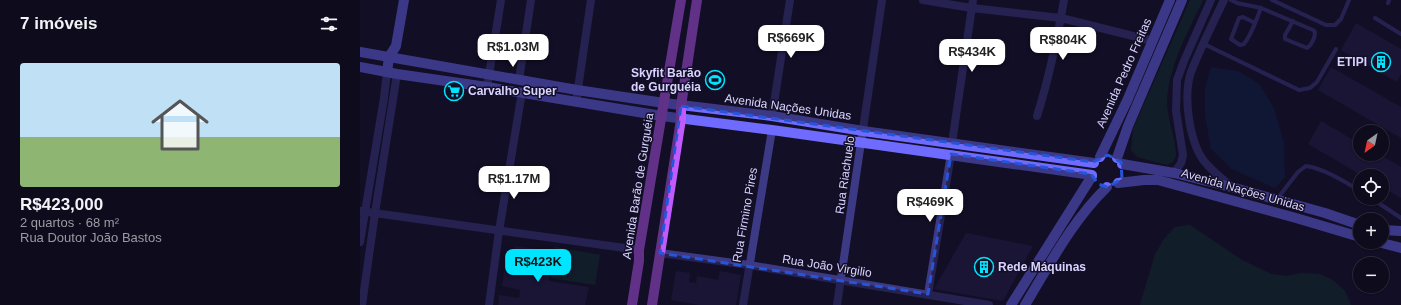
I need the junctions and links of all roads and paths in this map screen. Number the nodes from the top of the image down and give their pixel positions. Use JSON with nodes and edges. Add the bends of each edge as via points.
{"nodes":[{"id":1,"x":404,"y":0,"type":"edge"},
{"id":2,"x":502,"y":0,"type":"edge"},
{"id":3,"x":531,"y":0,"type":"edge"},
{"id":4,"x":591,"y":0,"type":"edge"},
{"id":5,"x":681,"y":0,"type":"edge"},
{"id":6,"x":697,"y":0,"type":"edge"},
{"id":7,"x":790,"y":0,"type":"edge"},
{"id":8,"x":882,"y":0,"type":"edge"},
{"id":9,"x":923,"y":0,"type":"edge"},
{"id":10,"x":1064,"y":0,"type":"edge"},
{"id":11,"x":1170,"y":0,"type":"edge"},
{"id":12,"x":1182,"y":0,"type":"edge"},
{"id":13,"x":1211,"y":0,"type":"edge"},
{"id":14,"x":1224,"y":0,"type":"edge"},
{"id":15,"x":1231,"y":0,"type":"edge"},
{"id":16,"x":1272,"y":0,"type":"edge"},
{"id":17,"x":1349,"y":0,"type":"edge"},
{"id":18,"x":972,"y":4,"type":"edge"},
{"id":19,"x":1261,"y":8,"type":"junction"},
{"id":20,"x":1061,"y":18,"type":"junction"},
{"id":21,"x":1375,"y":18,"type":"dead end"},
{"id":22,"x":1255,"y":22,"type":"junction"},
{"id":23,"x":1293,"y":22,"type":"junction"},
{"id":24,"x":1401,"y":34,"type":"edge"},
{"id":25,"x":1193,"y":40,"type":"junction"},
{"id":26,"x":1153,"y":41,"type":"junction"},
{"id":27,"x":1204,"y":44,"type":"junction"},
{"id":28,"x":396,"y":46,"type":"junction"},
{"id":29,"x":1336,"y":49,"type":"dead end"},
{"id":30,"x":360,"y":52,"type":"edge"},
{"id":31,"x":389,"y":57,"type":"junction"},
{"id":32,"x":401,"y":59,"type":"junction"},
{"id":33,"x":360,"y":67,"type":"edge"},
{"id":34,"x":387,"y":72,"type":"junction"},
{"id":35,"x":397,"y":74,"type":"junction"},
{"id":36,"x":489,"y":75,"type":"junction"},
{"id":37,"x":519,"y":80,"type":"junction"},
{"id":38,"x":487,"y":87,"type":"junction"},
{"id":39,"x":577,"y":90,"type":"junction"},
{"id":40,"x":522,"y":92,"type":"junction"},
{"id":41,"x":576,"y":102,"type":"junction"},
{"id":42,"x":664,"y":103,"type":"junction"},
{"id":43,"x":681,"y":106,"type":"junction"},
{"id":44,"x":662,"y":116,"type":"junction"},
{"id":45,"x":772,"y":116,"type":"junction"},
{"id":46,"x":1037,"y":116,"type":"dead end"},
{"id":47,"x":681,"y":118,"type":"junction"},
{"id":48,"x":772,"y":130,"type":"junction"},
{"id":49,"x":864,"y":131,"type":"junction"},
{"id":50,"x":862,"y":143,"type":"junction"},
{"id":51,"x":952,"y":143,"type":"junction"},
{"id":52,"x":951,"y":154,"type":"junction"},
{"id":53,"x":1097,"y":160,"type":"junction"},
{"id":54,"x":1120,"y":161,"type":"junction"},
{"id":55,"x":1174,"y":173,"type":"junction"},
{"id":56,"x":1092,"y":176,"type":"junction"},
{"id":57,"x":1118,"y":183,"type":"junction"},
{"id":58,"x":1232,"y":186,"type":"junction"},
{"id":59,"x":1107,"y":187,"type":"junction"},
{"id":60,"x":1353,"y":187,"type":"edge"},
{"id":61,"x":1276,"y":199,"type":"junction"},
{"id":62,"x":1382,"y":205,"type":"edge"},
{"id":63,"x":363,"y":211,"type":"edge"},
{"id":64,"x":375,"y":213,"type":"junction"},
{"id":65,"x":1401,"y":218,"type":"edge"},
{"id":66,"x":1353,"y":223,"type":"edge"},
{"id":67,"x":499,"y":231,"type":"junction"},
{"id":68,"x":1389,"y":231,"type":"edge"},
{"id":69,"x":1401,"y":232,"type":"edge"},
{"id":70,"x":1353,"y":235,"type":"edge"},
{"id":71,"x":360,"y":242,"type":"edge"},
{"id":72,"x":1389,"y":245,"type":"edge"},
{"id":73,"x":1401,"y":248,"type":"edge"},
{"id":74,"x":639,"y":250,"type":"junction"},
{"id":75,"x":660,"y":253,"type":"junction"},
{"id":76,"x":749,"y":265,"type":"junction"},
{"id":77,"x":841,"y":280,"type":"junction"},
{"id":78,"x":928,"y":294,"type":"junction"},
{"id":79,"x":362,"y":305,"type":"edge"},
{"id":80,"x":489,"y":305,"type":"edge"},
{"id":81,"x":632,"y":305,"type":"edge"},
{"id":82,"x":652,"y":305,"type":"edge"},
{"id":83,"x":743,"y":305,"type":"edge"},
{"id":84,"x":838,"y":305,"type":"edge"},
{"id":85,"x":989,"y":305,"type":"edge"},
{"id":86,"x":1011,"y":305,"type":"edge"},
{"id":87,"x":1025,"y":305,"type":"edge"}],
"edges":[{"from":1,"to":28,"type":"street"},
{"from":2,"to":36,"type":"street"},
{"from":3,"to":37,"type":"street"},
{"from":4,"to":39,"type":"street"},
{"from":5,"to":42,"type":"main road","name":"Avenida Barão de Gurguéia"},
{"from":6,"to":43,"type":"main road"},
{"from":7,"to":45,"type":"street"},
{"from":8,"to":49,"type":"street","name":"Rua Riachuelo"},
{"from":9,"to":18,"type":"street"},
{"from":10,"to":20,"type":"street"},
{"from":11,"to":26,"type":"street","name":"Avenida Pedro Freitas"},
{"from":12,"to":54,"type":"street","name":"Avenida Pedro Freitas","via":[[1128,126]]},
{"from":13,"to":25,"type":"street"},
{"from":14,"to":27,"type":"street"},
{"from":15,"to":19,"type":"lane"},
{"from":16,"to":17,"type":"lane","via":[[1326,25],[1335,25]]},
{"from":18,"to":20,"type":"street"},
{"from":18,"to":51,"type":"street"},
{"from":19,"to":22,"type":"lane"},
{"from":19,"to":23,"type":"lane"},
{"from":20,"to":26,"type":"street"},
{"from":20,"to":46,"type":"street","via":[[1048,84]]},
{"from":21,"to":24,"type":"lane"},
{"from":22,"to":22,"type":"lane","via":[[1244,44],[1240,45],[1231,39],[1240,18]]},
{"from":23,"to":23,"type":"lane","via":[[1315,32],[1307,48],[1285,39]]},
{"from":25,"to":27,"type":"street"},
{"from":25,"to":55,"type":"street","via":[[1177,80],[1176,111],[1183,155]]},
{"from":26,"to":53,"type":"street","name":"Avenida Pedro Freitas","via":[[1127,101]]},
{"from":27,"to":29,"type":"lane","via":[[1299,90],[1310,88],[1317,82]]},
{"from":27,"to":58,"type":"street","via":[[1190,74],[1188,93],[1192,135],[1203,160],[1213,172]]},
{"from":28,"to":31,"type":"street"},
{"from":28,"to":32,"type":"street"},
{"from":30,"to":31,"type":"street","name":"Avenida Nações Unidas"},
{"from":31,"to":32,"type":"street","name":"Avenida Nações Unidas"},
{"from":31,"to":34,"type":"street"},
{"from":32,"to":35,"type":"street"},
{"from":32,"to":36,"type":"street","name":"Avenida Nações Unidas"},
{"from":33,"to":34,"type":"street","name":"Avenida Nações Unidas"},
{"from":34,"to":35,"type":"street","name":"Avenida Nações Unidas"},
{"from":34,"to":63,"type":"street"},
{"from":35,"to":38,"type":"street","name":"Avenida Nações Unidas"},
{"from":35,"to":64,"type":"street"},
{"from":36,"to":37,"type":"street","name":"Avenida Nações Unidas"},
{"from":36,"to":38,"type":"street"},
{"from":37,"to":39,"type":"street","name":"Avenida Nações Unidas"},
{"from":38,"to":40,"type":"street","name":"Avenida Nações Unidas"},
{"from":39,"to":41,"type":"street"},
{"from":39,"to":42,"type":"street","name":"Avenida Nações Unidas"},
{"from":40,"to":41,"type":"street","name":"Avenida Nações Unidas"},
{"from":40,"to":67,"type":"street"},
{"from":41,"to":44,"type":"street","name":"Avenida Nações Unidas"},
{"from":42,"to":43,"type":"street","name":"Avenida Nações Unidas"},
{"from":42,"to":44,"type":"main road","name":"Avenida Barão de Gurguéia"},
{"from":43,"to":45,"type":"street","name":"Avenida Nações Unidas"},
{"from":43,"to":47,"type":"main road"},
{"from":44,"to":47,"type":"street","name":"Avenida Nações Unidas"},
{"from":44,"to":74,"type":"main road","name":"Avenida Barão de Gurguéia"},
{"from":45,"to":49,"type":"street","name":"Avenida Nações Unidas"},
{"from":47,"to":48,"type":"street","name":"Avenida Nações Unidas"},
{"from":47,"to":75,"type":"main road"},
{"from":48,"to":50,"type":"street","name":"Avenida Nações Unidas"},
{"from":48,"to":76,"type":"street","name":"Rua Firmino Pires"},
{"from":49,"to":50,"type":"street","name":"Rua Riachuelo"},
{"from":49,"to":51,"type":"street","name":"Avenida Nações Unidas"},
{"from":50,"to":52,"type":"street","name":"Avenida Nações Unidas"},
{"from":50,"to":77,"type":"street","name":"Rua Riachuelo"},
{"from":51,"to":53,"type":"street","name":"Avenida Nações Unidas"},
{"from":52,"to":56,"type":"street","name":"Avenida Nações Unidas"},
{"from":52,"to":78,"type":"street"},
{"from":53,"to":54,"type":"street","via":[[1108,155]]},
{"from":53,"to":56,"type":"street","via":[[1091,170]]},
{"from":54,"to":55,"type":"street","name":"Avenida Nações Unidas"},
{"from":54,"to":57,"type":"street","via":[[1124,174]]},
{"from":55,"to":58,"type":"street","name":"Avenida Nações Unidas"},
{"from":56,"to":59,"type":"street","via":[[1098,184]]},
{"from":56,"to":86,"type":"street"},
{"from":57,"to":59,"type":"street"},
{"from":57,"to":70,"type":"street","name":"Avenida Nações Unidas","via":[[1158,180]]},
{"from":58,"to":61,"type":"street","name":"Avenida Nações Unidas"},
{"from":59,"to":87,"type":"street","via":[[1069,233]]},
{"from":60,"to":61,"type":"lane","via":[[1306,166]]},
{"from":61,"to":66,"type":"street","name":"Avenida Nações Unidas"},
{"from":62,"to":65,"type":"lane"},
{"from":63,"to":64,"type":"street"},
{"from":63,"to":71,"type":"street"},
{"from":64,"to":67,"type":"street"},
{"from":64,"to":79,"type":"street"},
{"from":67,"to":74,"type":"street"},
{"from":67,"to":80,"type":"street"},
{"from":68,"to":69,"type":"street"},
{"from":72,"to":73,"type":"street"},
{"from":74,"to":81,"type":"main road","name":"Avenida Barão de Gurguéia"},
{"from":75,"to":76,"type":"street","name":"Rua João Virgilio"},
{"from":75,"to":82,"type":"main road"},
{"from":76,"to":77,"type":"street","name":"Rua João Virgilio"},
{"from":76,"to":83,"type":"street","name":"Rua Firmino Pires"},
{"from":77,"to":78,"type":"street","name":"Rua João Virgilio"},
{"from":77,"to":84,"type":"street","name":"Rua Riachuelo"},
{"from":78,"to":85,"type":"street","name":"Rua João Virgilio"}]}
